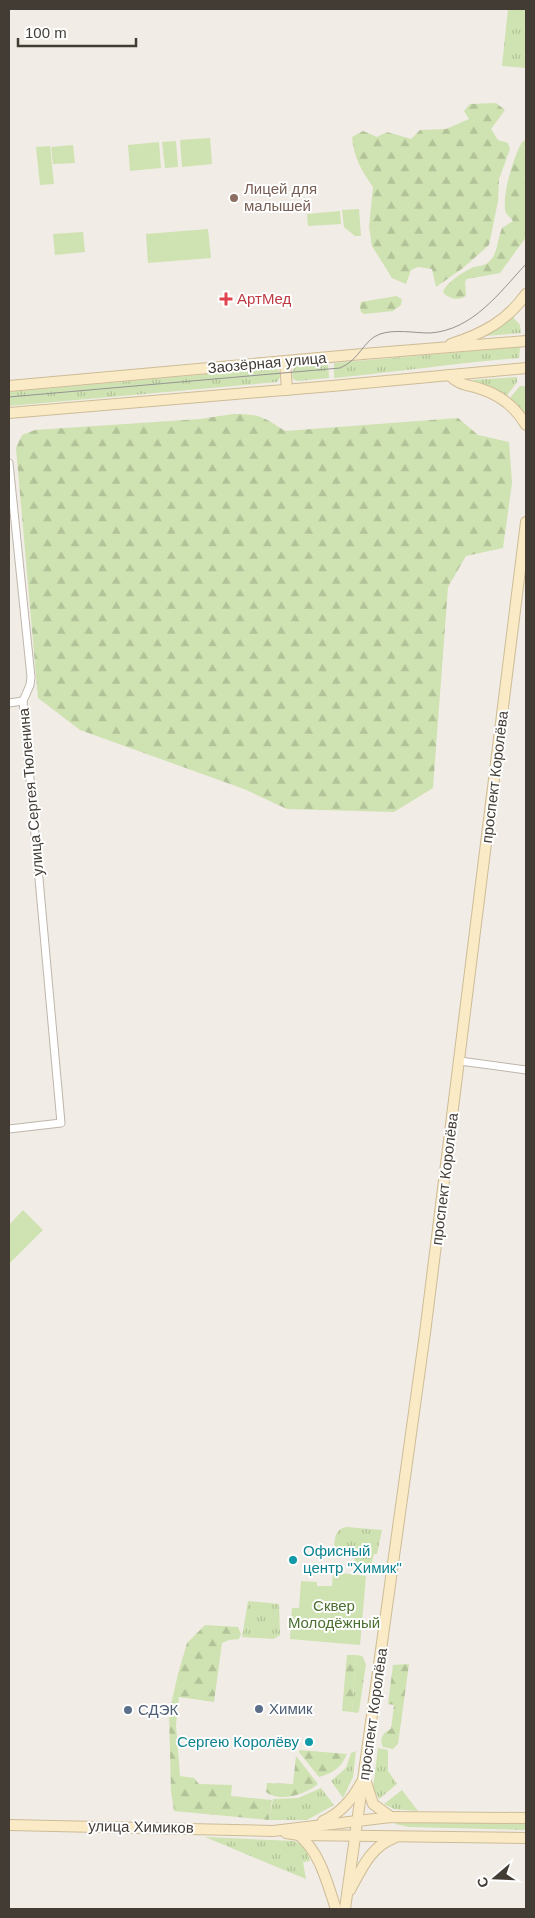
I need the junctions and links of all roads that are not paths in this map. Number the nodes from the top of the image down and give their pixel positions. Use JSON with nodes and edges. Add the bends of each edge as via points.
{"nodes":[{"id":1,"x":526,"y":294,"type":"edge"},
{"id":2,"x":526,"y":342,"type":"edge"},
{"id":3,"x":439,"y":349,"type":"junction"},
{"id":4,"x":285,"y":361,"type":"junction"},
{"id":5,"x":526,"y":368,"type":"edge"},
{"id":6,"x":449,"y":375,"type":"junction"},
{"id":7,"x":9,"y":386,"type":"edge"},
{"id":8,"x":287,"y":390,"type":"junction"},
{"id":9,"x":9,"y":413,"type":"edge"},
{"id":10,"x":526,"y":425,"type":"edge"},
{"id":11,"x":9,"y":462,"type":"edge"},
{"id":12,"x":526,"y":522,"type":"edge"},
{"id":13,"x":24,"y":701,"type":"junction"},
{"id":14,"x":9,"y":703,"type":"edge"},
{"id":15,"x":460,"y":1061,"type":"junction"},
{"id":16,"x":526,"y":1070,"type":"edge"},
{"id":17,"x":9,"y":1129,"type":"edge"},
{"id":18,"x":364,"y":1774,"type":"junction"},
{"id":19,"x":392,"y":1817,"type":"junction"},
{"id":20,"x":526,"y":1818,"type":"edge"},
{"id":21,"x":358,"y":1820,"type":"junction"},
{"id":22,"x":9,"y":1825,"type":"edge"},
{"id":23,"x":313,"y":1826,"type":"junction"},
{"id":24,"x":273,"y":1830,"type":"junction"},
{"id":25,"x":299,"y":1835,"type":"junction"},
{"id":26,"x":355,"y":1835,"type":"junction"},
{"id":27,"x":401,"y":1836,"type":"junction"},
{"id":28,"x":526,"y":1838,"type":"edge"},
{"id":29,"x":347,"y":1895,"type":"junction"},
{"id":30,"x":336,"y":1909,"type":"edge"},
{"id":31,"x":345,"y":1909,"type":"edge"}],
"edges":[{"from":1,"to":3,"type":"main road","via":[[510,313],[490,328]]},
{"from":2,"to":3,"type":"main road","name":"Заозёрная улица"},
{"from":3,"to":4,"type":"main road","name":"Заозёрная улица"},
{"from":4,"to":7,"type":"main road","name":"Заозёрная улица"},
{"from":4,"to":8,"type":"main road"},
{"from":5,"to":6,"type":"main road","name":"Заозёрная улица"},
{"from":6,"to":8,"type":"main road","name":"Заозёрная улица"},
{"from":6,"to":10,"type":"main road","via":[[458,383],[496,396],[515,409]]},
{"from":8,"to":9,"type":"main road","name":"Заозёрная улица"},
{"from":11,"to":13,"type":"street","name":"улица Сергея Тюленина","via":[[31,677]]},
{"from":12,"to":15,"type":"main road","name":"проспект Королёва"},
{"from":13,"to":14,"type":"street"},
{"from":13,"to":17,"type":"street","name":"улица Сергея Тюленина","via":[[61,1124]]},
{"from":15,"to":16,"type":"street"},
{"from":15,"to":18,"type":"main road","name":"проспект Королёва"},
{"from":18,"to":19,"type":"main road","via":[[373,1804]]},
{"from":18,"to":21,"type":"main road","name":"проспект Королёва"},
{"from":18,"to":23,"type":"main road","via":[[354,1795],[340,1811]]},
{"from":19,"to":20,"type":"main road","name":"улица Химиков"},
{"from":19,"to":21,"type":"main road","name":"улица Химиков"},
{"from":21,"to":23,"type":"main road","name":"улица Химиков"},
{"from":21,"to":26,"type":"main road","name":"проспект Королёва"},
{"from":22,"to":24,"type":"main road","name":"улица Химиков"},
{"from":23,"to":24,"type":"main road","name":"улица Химиков"},
{"from":24,"to":25,"type":"main road","name":"улица Химиков"},
{"from":25,"to":26,"type":"main road","name":"улица Химиков"},
{"from":25,"to":30,"type":"main road","via":[[317,1856]]},
{"from":26,"to":27,"type":"main road","name":"улица Химиков"},
{"from":26,"to":29,"type":"main road","name":"проспект Королёва"},
{"from":27,"to":28,"type":"main road","name":"улица Химиков"},
{"from":27,"to":29,"type":"main road","via":[[386,1841],[372,1852]]},
{"from":29,"to":31,"type":"main road","name":"проспект Королёва"}]}
